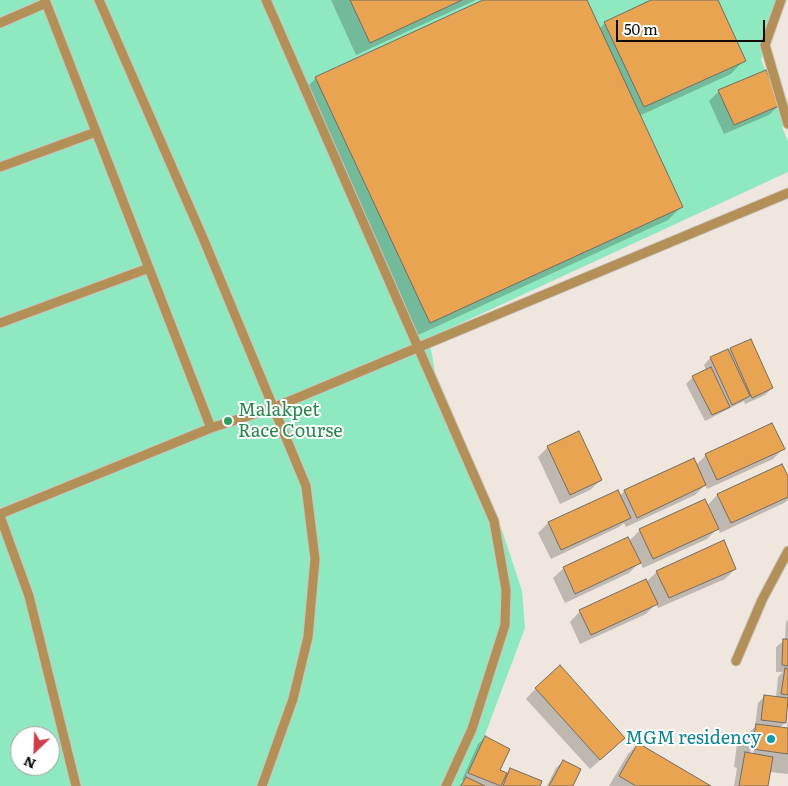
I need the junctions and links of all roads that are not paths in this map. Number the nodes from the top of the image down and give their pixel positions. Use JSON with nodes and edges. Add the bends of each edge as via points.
{"nodes":[{"id":1,"x":100,"y":0,"type":"edge"},
{"id":2,"x":266,"y":0,"type":"edge"},
{"id":3,"x":781,"y":0,"type":"edge"},
{"id":4,"x":46,"y":2,"type":"edge"},
{"id":5,"x":0,"y":23,"type":"edge"},
{"id":6,"x":788,"y":124,"type":"edge"},
{"id":7,"x":96,"y":132,"type":"junction"},
{"id":8,"x":0,"y":167,"type":"edge"},
{"id":9,"x":788,"y":193,"type":"edge"},
{"id":10,"x":149,"y":268,"type":"junction"},
{"id":11,"x":0,"y":323,"type":"edge"},
{"id":12,"x":418,"y":348,"type":"junction"},
{"id":13,"x":272,"y":408,"type":"junction"},
{"id":14,"x":211,"y":428,"type":"junction"},
{"id":15,"x":0,"y":515,"type":"edge"},
{"id":16,"x":788,"y":551,"type":"edge"},
{"id":17,"x":736,"y":661,"type":"dead end"},
{"id":18,"x":76,"y":786,"type":"edge"},
{"id":19,"x":262,"y":786,"type":"edge"},
{"id":20,"x":446,"y":786,"type":"edge"}],
"edges":[{"from":1,"to":13,"type":"lane"},
{"from":2,"to":12,"type":"lane"},
{"from":3,"to":6,"type":"lane","via":[[765,45]]},
{"from":4,"to":5,"type":"lane"},
{"from":4,"to":7,"type":"lane"},
{"from":7,"to":8,"type":"lane"},
{"from":7,"to":10,"type":"lane"},
{"from":9,"to":12,"type":"lane"},
{"from":10,"to":11,"type":"lane"},
{"from":10,"to":14,"type":"lane"},
{"from":12,"to":13,"type":"lane"},
{"from":12,"to":20,"type":"lane","via":[[494,521],[506,590],[505,625],[472,730]]},
{"from":13,"to":14,"type":"lane"},
{"from":13,"to":19,"type":"lane","via":[[306,486],[315,559],[308,637],[293,699]]},
{"from":14,"to":15,"type":"lane"},
{"from":15,"to":18,"type":"lane","via":[[28,596]]},
{"from":16,"to":17,"type":"lane","via":[[762,600]]}]}
